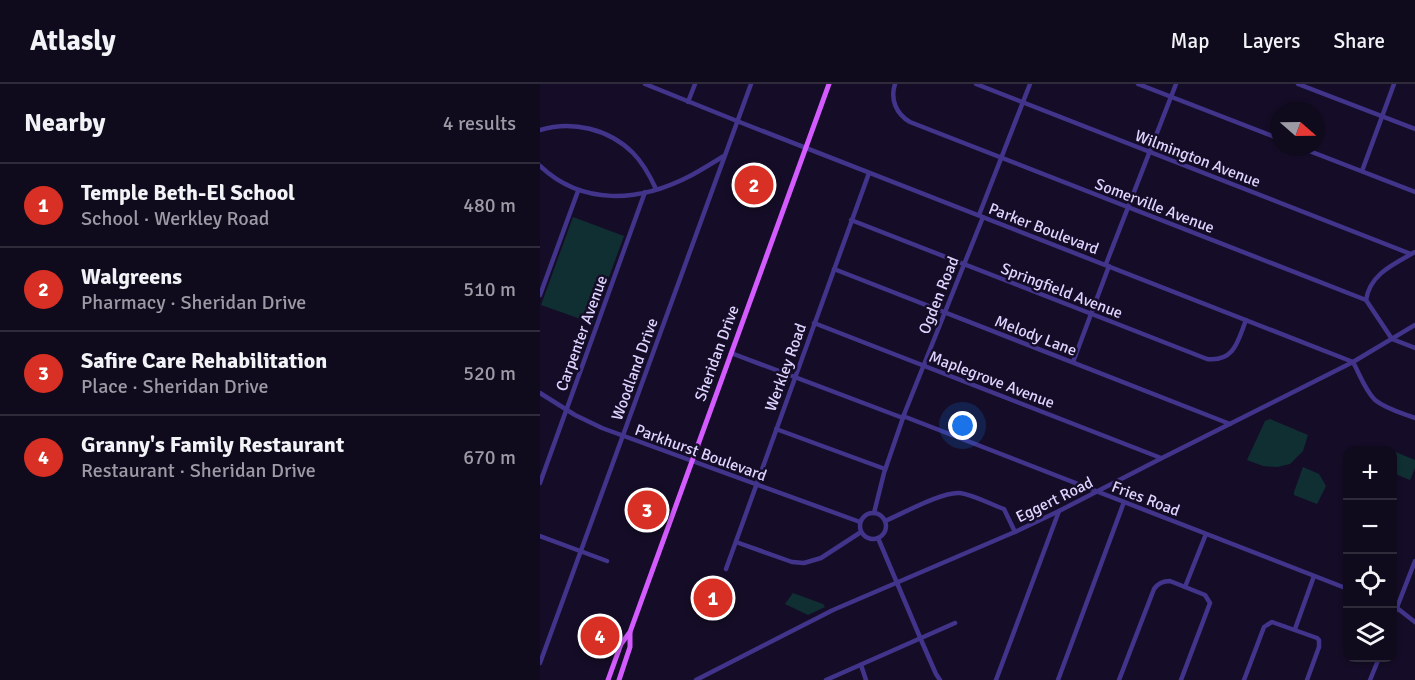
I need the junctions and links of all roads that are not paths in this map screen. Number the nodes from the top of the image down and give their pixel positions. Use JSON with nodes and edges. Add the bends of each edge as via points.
{"nodes":[{"id":1,"x":645,"y":84,"type":"edge"},
{"id":2,"x":695,"y":84,"type":"edge"},
{"id":3,"x":751,"y":84,"type":"edge"},
{"id":4,"x":829,"y":84,"type":"edge"},
{"id":5,"x":895,"y":84,"type":"edge"},
{"id":6,"x":976,"y":84,"type":"edge"},
{"id":7,"x":1030,"y":84,"type":"edge"},
{"id":8,"x":1138,"y":84,"type":"edge"},
{"id":9,"x":1176,"y":84,"type":"edge"},
{"id":10,"x":1298,"y":84,"type":"edge"},
{"id":11,"x":1394,"y":84,"type":"edge"},
{"id":12,"x":1171,"y":97,"type":"junction"},
{"id":13,"x":688,"y":102,"type":"junction"},
{"id":14,"x":1023,"y":102,"type":"junction"},
{"id":15,"x":1382,"y":117,"type":"junction"},
{"id":16,"x":737,"y":121,"type":"junction"},
{"id":17,"x":1415,"y":129,"type":"edge"},
{"id":18,"x":540,"y":130,"type":"edge"},
{"id":19,"x":1271,"y":136,"type":"edge"},
{"id":20,"x":805,"y":148,"type":"junction"},
{"id":21,"x":1150,"y":152,"type":"junction"},
{"id":22,"x":724,"y":156,"type":"junction"},
{"id":23,"x":1323,"y":156,"type":"edge"},
{"id":24,"x":1002,"y":158,"type":"junction"},
{"id":25,"x":540,"y":166,"type":"edge"},
{"id":26,"x":1362,"y":171,"type":"junction"},
{"id":27,"x":869,"y":172,"type":"junction"},
{"id":28,"x":656,"y":189,"type":"junction"},
{"id":29,"x":578,"y":191,"type":"junction"},
{"id":30,"x":645,"y":192,"type":"junction"},
{"id":31,"x":1415,"y":192,"type":"edge"},
{"id":32,"x":1128,"y":207,"type":"junction"},
{"id":33,"x":981,"y":216,"type":"junction"},
{"id":34,"x":851,"y":220,"type":"junction"},
{"id":35,"x":1413,"y":253,"type":"edge"},
{"id":36,"x":963,"y":264,"type":"junction"},
{"id":37,"x":1107,"y":265,"type":"junction"},
{"id":38,"x":834,"y":269,"type":"junction"},
{"id":39,"x":540,"y":295,"type":"edge"},
{"id":40,"x":1366,"y":300,"type":"junction"},
{"id":41,"x":944,"y":312,"type":"junction"},
{"id":42,"x":1091,"y":314,"type":"junction"},
{"id":43,"x":1246,"y":320,"type":"junction"},
{"id":44,"x":814,"y":323,"type":"junction"},
{"id":45,"x":1415,"y":325,"type":"edge"},
{"id":46,"x":1392,"y":339,"type":"junction"},
{"id":47,"x":1415,"y":348,"type":"edge"},
{"id":48,"x":731,"y":353,"type":"junction"},
{"id":49,"x":1073,"y":362,"type":"junction"},
{"id":50,"x":1353,"y":362,"type":"junction"},
{"id":51,"x":923,"y":366,"type":"junction"},
{"id":52,"x":795,"y":376,"type":"junction"},
{"id":53,"x":540,"y":393,"type":"edge"},
{"id":54,"x":566,"y":410,"type":"junction"},
{"id":55,"x":903,"y":417,"type":"junction"},
{"id":56,"x":1415,"y":418,"type":"edge"},
{"id":57,"x":1230,"y":424,"type":"junction"},
{"id":58,"x":776,"y":429,"type":"junction"},
{"id":59,"x":622,"y":436,"type":"junction"},
{"id":60,"x":1162,"y":458,"type":"junction"},
{"id":61,"x":692,"y":461,"type":"junction"},
{"id":62,"x":885,"y":469,"type":"junction"},
{"id":63,"x":540,"y":483,"type":"edge"},
{"id":64,"x":756,"y":485,"type":"junction"},
{"id":65,"x":1097,"y":492,"type":"junction"},
{"id":66,"x":1124,"y":502,"type":"junction"},
{"id":67,"x":1059,"y":512,"type":"junction"},
{"id":68,"x":874,"y":513,"type":"junction"},
{"id":69,"x":885,"y":521,"type":"junction"},
{"id":70,"x":860,"y":522,"type":"junction"},
{"id":71,"x":861,"y":532,"type":"junction"},
{"id":72,"x":1015,"y":532,"type":"junction"},
{"id":73,"x":1206,"y":534,"type":"junction"},
{"id":74,"x":540,"y":536,"type":"edge"},
{"id":75,"x":878,"y":538,"type":"junction"},
{"id":76,"x":736,"y":542,"type":"junction"},
{"id":77,"x":580,"y":551,"type":"junction"},
{"id":78,"x":607,"y":561,"type":"dead end"},
{"id":79,"x":1415,"y":561,"type":"edge"},
{"id":80,"x":726,"y":569,"type":"dead end"},
{"id":81,"x":1314,"y":576,"type":"junction"},
{"id":82,"x":896,"y":583,"type":"junction"},
{"id":83,"x":1185,"y":587,"type":"junction"},
{"id":84,"x":1343,"y":587,"type":"edge"},
{"id":85,"x":1397,"y":602,"type":"edge"},
{"id":86,"x":1396,"y":608,"type":"edge"},
{"id":87,"x":955,"y":622,"type":"dead end"},
{"id":88,"x":1415,"y":622,"type":"edge"},
{"id":89,"x":1294,"y":629,"type":"junction"},
{"id":90,"x":630,"y":632,"type":"junction"},
{"id":91,"x":920,"y":639,"type":"junction"},
{"id":92,"x":1376,"y":662,"type":"edge"},
{"id":93,"x":540,"y":663,"type":"edge"},
{"id":94,"x":861,"y":665,"type":"junction"},
{"id":95,"x":935,"y":677,"type":"edge"},
{"id":96,"x":608,"y":680,"type":"edge"},
{"id":97,"x":619,"y":680,"type":"edge"},
{"id":98,"x":696,"y":680,"type":"edge"},
{"id":99,"x":826,"y":680,"type":"edge"},
{"id":100,"x":866,"y":680,"type":"edge"},
{"id":101,"x":940,"y":680,"type":"edge"},
{"id":102,"x":996,"y":680,"type":"edge"},
{"id":103,"x":1058,"y":680,"type":"edge"},
{"id":104,"x":1119,"y":680,"type":"edge"},
{"id":105,"x":1181,"y":680,"type":"edge"},
{"id":106,"x":1244,"y":680,"type":"edge"},
{"id":107,"x":1307,"y":680,"type":"edge"},
{"id":108,"x":1370,"y":680,"type":"edge"}],
"edges":[{"from":1,"to":13,"type":"street","name":"Parker Boulevard"},
{"from":2,"to":13,"type":"street"},
{"from":3,"to":16,"type":"street","name":"Woodland Drive"},
{"from":4,"to":20,"type":"main road","name":"Sheridan Drive"},
{"from":5,"to":24,"type":"street","name":"Somerville Avenue","via":[[894,101],[905,120]]},
{"from":6,"to":14,"type":"street","name":"Wilmington Avenue"},
{"from":7,"to":14,"type":"street","name":"Ogden Road"},
{"from":8,"to":12,"type":"street"},
{"from":9,"to":12,"type":"street"},
{"from":10,"to":15,"type":"street"},
{"from":11,"to":15,"type":"street"},
{"from":12,"to":19,"type":"street"},
{"from":12,"to":21,"type":"street"},
{"from":13,"to":16,"type":"street","name":"Parker Boulevard"},
{"from":14,"to":21,"type":"street","name":"Wilmington Avenue"},
{"from":14,"to":24,"type":"street","name":"Ogden Road"},
{"from":15,"to":17,"type":"street"},
{"from":15,"to":26,"type":"street"},
{"from":16,"to":20,"type":"street","name":"Parker Boulevard"},
{"from":16,"to":22,"type":"street","name":"Woodland Drive"},
{"from":18,"to":28,"type":"street","via":[[577,126],[611,137],[640,161]]},
{"from":20,"to":27,"type":"street","name":"Parker Boulevard"},
{"from":20,"to":48,"type":"main road","name":"Sheridan Drive"},
{"from":21,"to":32,"type":"street"},
{"from":21,"to":35,"type":"street","name":"Wilmington Avenue"},
{"from":22,"to":28,"type":"street","via":[[689,177]]},
{"from":22,"to":59,"type":"street","name":"Woodland Drive"},
{"from":23,"to":26,"type":"street"},
{"from":24,"to":32,"type":"street","name":"Somerville Avenue"},
{"from":24,"to":33,"type":"street","name":"Ogden Road"},
{"from":25,"to":29,"type":"street"},
{"from":26,"to":31,"type":"street"},
{"from":27,"to":33,"type":"street","name":"Parker Boulevard"},
{"from":27,"to":34,"type":"street","name":"Werkley Road"},
{"from":28,"to":30,"type":"street"},
{"from":29,"to":30,"type":"street","via":[[607,197]]},
{"from":29,"to":39,"type":"street"},
{"from":30,"to":54,"type":"street","name":"Carpenter Avenue"},
{"from":32,"to":37,"type":"street"},
{"from":32,"to":40,"type":"street","name":"Somerville Avenue"},
{"from":33,"to":36,"type":"street","name":"Ogden Road"},
{"from":33,"to":37,"type":"street","name":"Parker Boulevard"},
{"from":34,"to":36,"type":"street","name":"Springfield Avenue"},
{"from":34,"to":38,"type":"street","name":"Werkley Road"},
{"from":35,"to":40,"type":"street","via":[[1376,277]]},
{"from":36,"to":41,"type":"street","name":"Ogden Road"},
{"from":36,"to":42,"type":"street","name":"Springfield Avenue"},
{"from":37,"to":42,"type":"street"},
{"from":37,"to":43,"type":"street","name":"Parker Boulevard"},
{"from":38,"to":41,"type":"street","name":"Melody Lane"},
{"from":38,"to":44,"type":"street","name":"Werkley Road"},
{"from":40,"to":46,"type":"street"},
{"from":41,"to":49,"type":"street","name":"Melody Lane"},
{"from":41,"to":51,"type":"street","name":"Ogden Road"},
{"from":42,"to":43,"type":"street","name":"Springfield Avenue","via":[[1213,360],[1234,349]]},
{"from":42,"to":49,"type":"street"},
{"from":43,"to":50,"type":"street","name":"Parker Boulevard"},
{"from":44,"to":51,"type":"street","name":"Maplegrove Avenue"},
{"from":44,"to":52,"type":"street","name":"Werkley Road"},
{"from":45,"to":46,"type":"street","name":"Eggert Road"},
{"from":46,"to":47,"type":"street"},
{"from":46,"to":50,"type":"street","name":"Eggert Road"},
{"from":48,"to":52,"type":"street","name":"Fries Road"},
{"from":48,"to":61,"type":"main road","name":"Sheridan Drive"},
{"from":49,"to":57,"type":"street","name":"Melody Lane"},
{"from":50,"to":56,"type":"street","via":[[1374,399]]},
{"from":50,"to":57,"type":"street","name":"Eggert Road"},
{"from":51,"to":55,"type":"street","name":"Ogden Road"},
{"from":51,"to":60,"type":"street","name":"Maplegrove Avenue"},
{"from":52,"to":55,"type":"street","name":"Fries Road"},
{"from":52,"to":58,"type":"street","name":"Werkley Road"},
{"from":53,"to":54,"type":"street","name":"Parkhurst Boulevard"},
{"from":54,"to":59,"type":"street","name":"Parkhurst Boulevard"},
{"from":54,"to":63,"type":"street","name":"Carpenter Avenue"},
{"from":55,"to":62,"type":"street","name":"Ogden Road"},
{"from":55,"to":65,"type":"street","name":"Fries Road"},
{"from":57,"to":60,"type":"street","name":"Eggert Road"},
{"from":58,"to":62,"type":"street"},
{"from":58,"to":64,"type":"street","name":"Werkley Road"},
{"from":59,"to":61,"type":"street","name":"Parkhurst Boulevard"},
{"from":59,"to":77,"type":"street","name":"Woodland Drive"},
{"from":60,"to":65,"type":"street","name":"Eggert Road"},
{"from":61,"to":64,"type":"street","name":"Parkhurst Boulevard"},
{"from":61,"to":90,"type":"main road","name":"Sheridan Drive"},
{"from":62,"to":68,"type":"street","name":"Ogden Road"},
{"from":64,"to":70,"type":"street","name":"Parkhurst Boulevard"},
{"from":64,"to":76,"type":"street","name":"Werkley Road"},
{"from":65,"to":66,"type":"street","name":"Fries Road"},
{"from":65,"to":67,"type":"street","name":"Eggert Road"},
{"from":66,"to":73,"type":"street","name":"Fries Road"},
{"from":66,"to":103,"type":"street"},
{"from":67,"to":72,"type":"street","name":"Eggert Road"},
{"from":67,"to":102,"type":"street"},
{"from":68,"to":69,"type":"street"},
{"from":68,"to":70,"type":"street"},
{"from":69,"to":72,"type":"street","via":[[955,493],[1004,510]]},
{"from":69,"to":75,"type":"street","via":[[884,532]]},
{"from":70,"to":71,"type":"street"},
{"from":71,"to":75,"type":"street","via":[[869,539]]},
{"from":71,"to":76,"type":"street","via":[[821,558],[804,563]]},
{"from":72,"to":82,"type":"street","name":"Eggert Road"},
{"from":73,"to":81,"type":"street","name":"Fries Road"},
{"from":73,"to":83,"type":"street"},
{"from":74,"to":77,"type":"street"},
{"from":75,"to":82,"type":"street"},
{"from":76,"to":80,"type":"street","name":"Werkley Road"},
{"from":77,"to":78,"type":"street"},
{"from":77,"to":93,"type":"street","name":"Woodland Drive"},
{"from":79,"to":85,"type":"street"},
{"from":81,"to":84,"type":"street","name":"Fries Road"},
{"from":81,"to":89,"type":"street"},
{"from":82,"to":91,"type":"street"},
{"from":82,"to":98,"type":"street","name":"Eggert Road","via":[[833,610]]},
{"from":83,"to":104,"type":"street","via":[[1170,581],[1156,586]]},
{"from":83,"to":105,"type":"street","via":[[1205,595],[1210,603]]},
{"from":86,"to":88,"type":"street"},
{"from":87,"to":91,"type":"street"},
{"from":89,"to":106,"type":"street","via":[[1276,622],[1267,625]]},
{"from":89,"to":107,"type":"street","via":[[1317,638],[1320,644]]},
{"from":90,"to":96,"type":"main road","name":"Sheridan Drive","via":[[621,644]]},
{"from":90,"to":97,"type":"main road","name":"Sheridan Drive","via":[[630,646]]},
{"from":91,"to":94,"type":"street"},
{"from":91,"to":95,"type":"street"},
{"from":92,"to":108,"type":"street"},
{"from":94,"to":99,"type":"street"},
{"from":94,"to":100,"type":"street"},
{"from":95,"to":101,"type":"street"}]}
